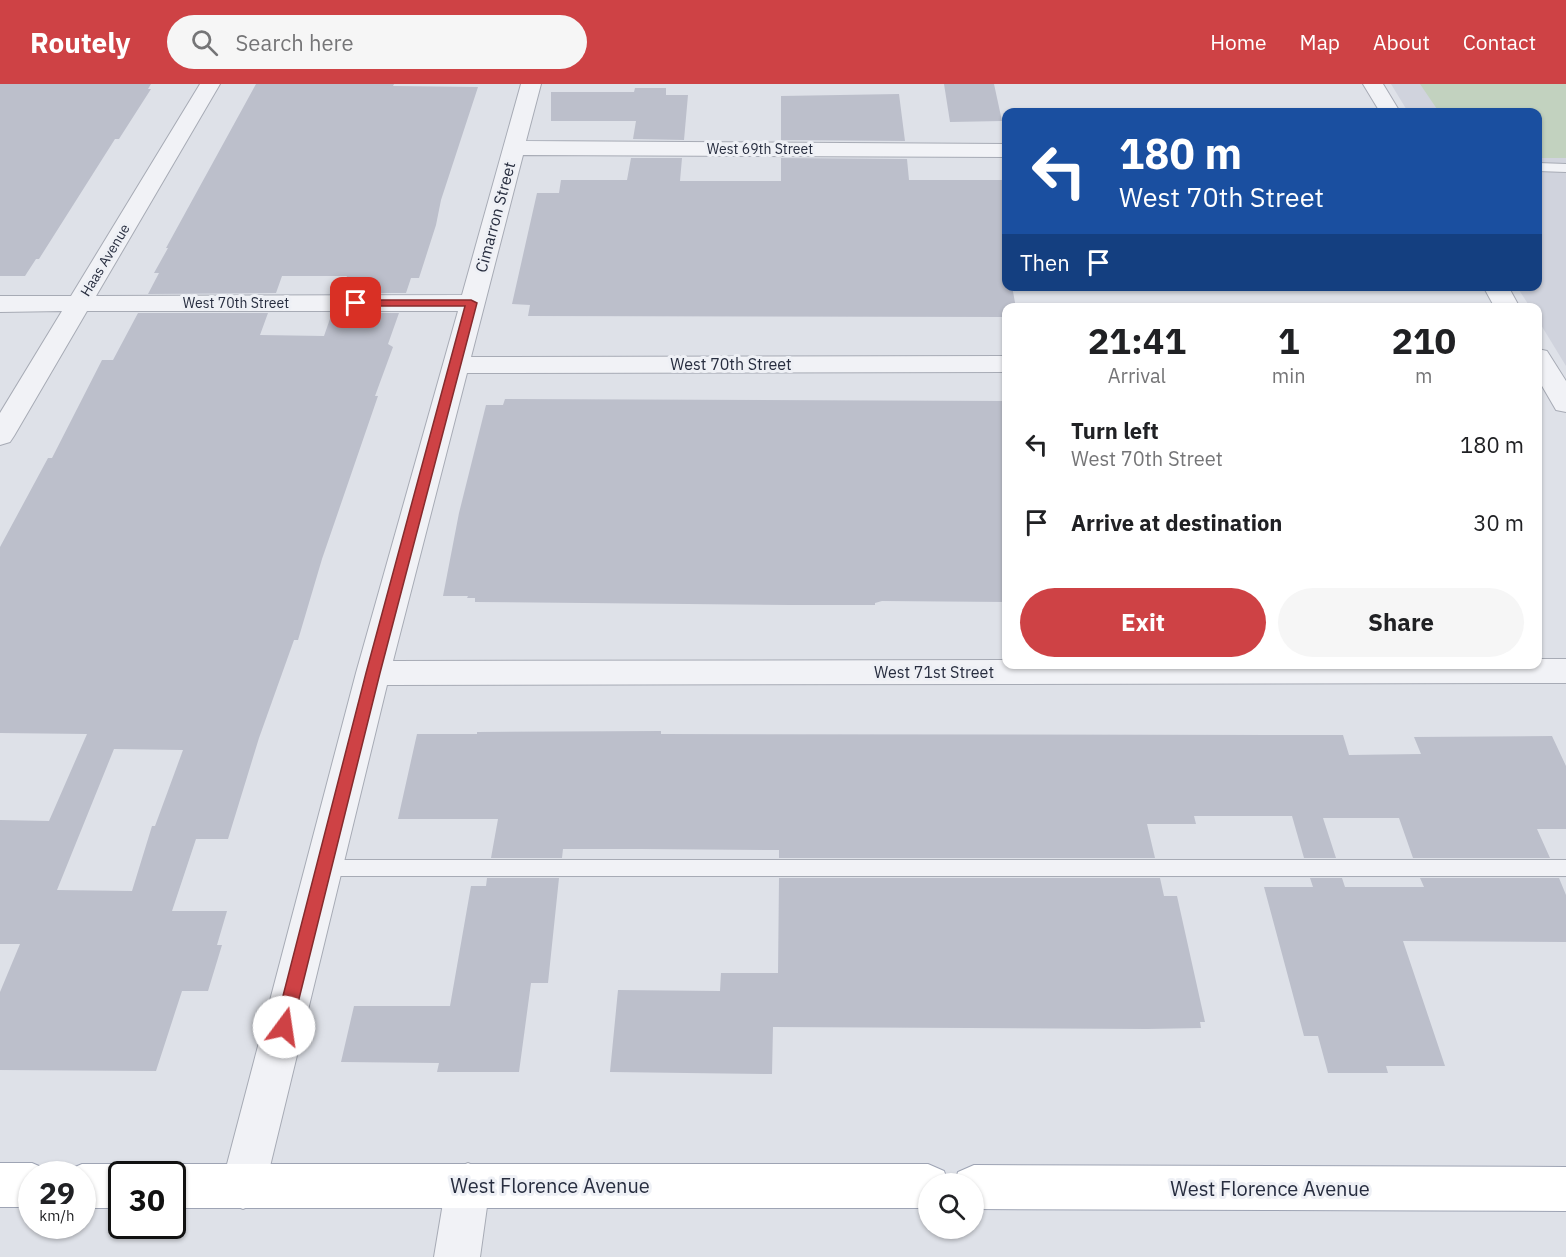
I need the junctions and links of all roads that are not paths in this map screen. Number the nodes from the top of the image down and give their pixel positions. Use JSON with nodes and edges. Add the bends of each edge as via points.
{"nodes":[{"id":1,"x":210,"y":84,"type":"edge"},
{"id":2,"x":531,"y":84,"type":"edge"},
{"id":3,"x":1373,"y":84,"type":"edge"},
{"id":4,"x":1388,"y":108,"type":"edge"},
{"id":5,"x":514,"y":148,"type":"junction"},
{"id":6,"x":1002,"y":150,"type":"edge"},
{"id":7,"x":1542,"y":167,"type":"edge"},
{"id":8,"x":1566,"y":168,"type":"edge"},
{"id":9,"x":79,"y":303,"type":"junction"},
{"id":10,"x":471,"y":303,"type":"junction"},
{"id":11,"x":0,"y":304,"type":"edge"},
{"id":12,"x":1002,"y":364,"type":"edge"},
{"id":13,"x":455,"y":365,"type":"junction"},
{"id":14,"x":1542,"y":366,"type":"edge"},
{"id":15,"x":1566,"y":404,"type":"edge"},
{"id":16,"x":0,"y":436,"type":"edge"},
{"id":17,"x":1566,"y":671,"type":"edge"},
{"id":18,"x":373,"y":673,"type":"junction"},
{"id":19,"x":324,"y":868,"type":"junction"},
{"id":20,"x":1566,"y":868,"type":"edge"},
{"id":21,"x":0,"y":1185,"type":"edge"},
{"id":22,"x":18,"y":1185,"type":"edge"},
{"id":23,"x":468,"y":1185,"type":"junction"},
{"id":24,"x":186,"y":1186,"type":"edge"},
{"id":25,"x":918,"y":1186,"type":"edge"},
{"id":26,"x":243,"y":1187,"type":"junction"},
{"id":27,"x":984,"y":1187,"type":"edge"},
{"id":28,"x":1566,"y":1189,"type":"edge"},
{"id":29,"x":457,"y":1257,"type":"edge"}],
"edges":[{"from":1,"to":9,"type":"street","name":"Haas Avenue"},
{"from":2,"to":5,"type":"street","name":"Cimarron Street"},
{"from":3,"to":4,"type":"street"},
{"from":5,"to":6,"type":"street","name":"West 69th Street"},
{"from":5,"to":10,"type":"street","name":"Cimarron Street"},
{"from":7,"to":8,"type":"lane"},
{"from":9,"to":10,"type":"street","name":"West 70th Street"},
{"from":9,"to":11,"type":"street","name":"West 70th Street"},
{"from":9,"to":16,"type":"street","name":"Haas Avenue"},
{"from":10,"to":13,"type":"street","name":"Cimarron Street"},
{"from":12,"to":13,"type":"street","name":"West 70th Street"},
{"from":13,"to":18,"type":"street","name":"Cimarron Street"},
{"from":14,"to":15,"type":"street"},
{"from":17,"to":18,"type":"street","name":"West 71st Street"},
{"from":18,"to":19,"type":"street","name":"Cimarron Street"},
{"from":19,"to":20,"type":"lane"},
{"from":19,"to":26,"type":"street","name":"Cimarron Street"},
{"from":21,"to":22,"type":"main road"},
{"from":23,"to":25,"type":"main road","name":"West Florence Avenue"},
{"from":23,"to":26,"type":"main road","name":"West Florence Avenue"},
{"from":23,"to":29,"type":"street"},
{"from":24,"to":26,"type":"main road","name":"West Florence Avenue"},
{"from":27,"to":28,"type":"main road","name":"West Florence Avenue"}]}
